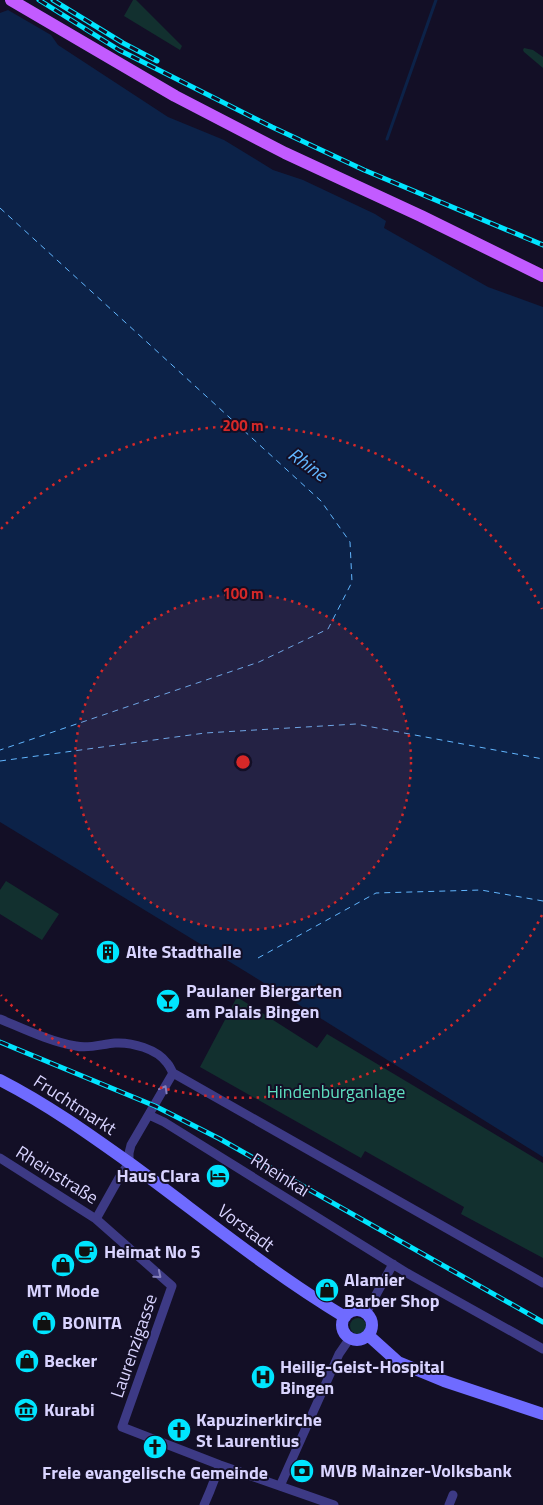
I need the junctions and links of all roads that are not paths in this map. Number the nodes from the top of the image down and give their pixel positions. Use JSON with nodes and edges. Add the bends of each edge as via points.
{"nodes":[{"id":1,"x":11,"y":0,"type":"edge"},
{"id":2,"x":543,"y":276,"type":"edge"},
{"id":3,"x":0,"y":1019,"type":"edge"},
{"id":4,"x":173,"y":1073,"type":"junction"},
{"id":5,"x":0,"y":1080,"type":"edge"},
{"id":6,"x":150,"y":1115,"type":"junction"},
{"id":7,"x":0,"y":1158,"type":"edge"},
{"id":8,"x":129,"y":1163,"type":"junction"},
{"id":9,"x":96,"y":1219,"type":"junction"},
{"id":10,"x":393,"y":1264,"type":"junction"},
{"id":11,"x":543,"y":1282,"type":"edge"},
{"id":12,"x":366,"y":1313,"type":"junction"},
{"id":13,"x":345,"y":1317,"type":"junction"},
{"id":14,"x":368,"y":1335,"type":"junction"},
{"id":15,"x":350,"y":1338,"type":"junction"},
{"id":16,"x":543,"y":1349,"type":"edge"},
{"id":17,"x":543,"y":1414,"type":"edge"},
{"id":18,"x":220,"y":1465,"type":"junction"},
{"id":19,"x":280,"y":1486,"type":"junction"},
{"id":20,"x":453,"y":1495,"type":"dead end"},
{"id":21,"x":324,"y":1503,"type":"edge"},
{"id":22,"x":204,"y":1505,"type":"edge"},
{"id":23,"x":334,"y":1505,"type":"edge"},
{"id":24,"x":449,"y":1505,"type":"edge"}],
"edges":[{"from":1,"to":2,"type":"main road","via":[[175,96]]},
{"from":3,"to":4,"type":"street","via":[[75,1046],[86,1048],[128,1043],[138,1046],[158,1054]]},
{"from":6,"to":4,"type":"street","one_way":true},
{"from":4,"to":11,"type":"street"},
{"from":5,"to":8,"type":"main road","name":"Fruchtmarkt","via":[[70,1121]]},
{"from":6,"to":8,"type":"street","via":[[131,1146]]},
{"from":6,"to":10,"type":"street","name":"Rheinkai"},
{"from":7,"to":9,"type":"street","name":"Rheinstraße"},
{"from":8,"to":9,"type":"street"},
{"from":8,"to":13,"type":"main road","name":"Vorstadt","via":[[275,1271]]},
{"from":9,"to":18,"type":"street","name":"Laurenzigasse","one_way":true,"via":[[172,1286],[122,1427]]},
{"from":10,"to":12,"type":"street"},
{"from":10,"to":16,"type":"street","name":"Rheinkai"},
{"from":12,"to":13,"type":"main road","via":[[357,1310]]},
{"from":12,"to":14,"type":"main road","via":[[372,1324]]},
{"from":13,"to":15,"type":"main road","via":[[342,1327]]},
{"from":14,"to":15,"type":"main road","via":[[362,1339]]},
{"from":14,"to":17,"type":"main road","via":[[398,1362]]},
{"from":15,"to":19,"type":"street","via":[[339,1354]]},
{"from":18,"to":19,"type":"street"},
{"from":18,"to":22,"type":"street"},
{"from":19,"to":21,"type":"street"},
{"from":20,"to":24,"type":"street"},
{"from":21,"to":23,"type":"street"}]}
